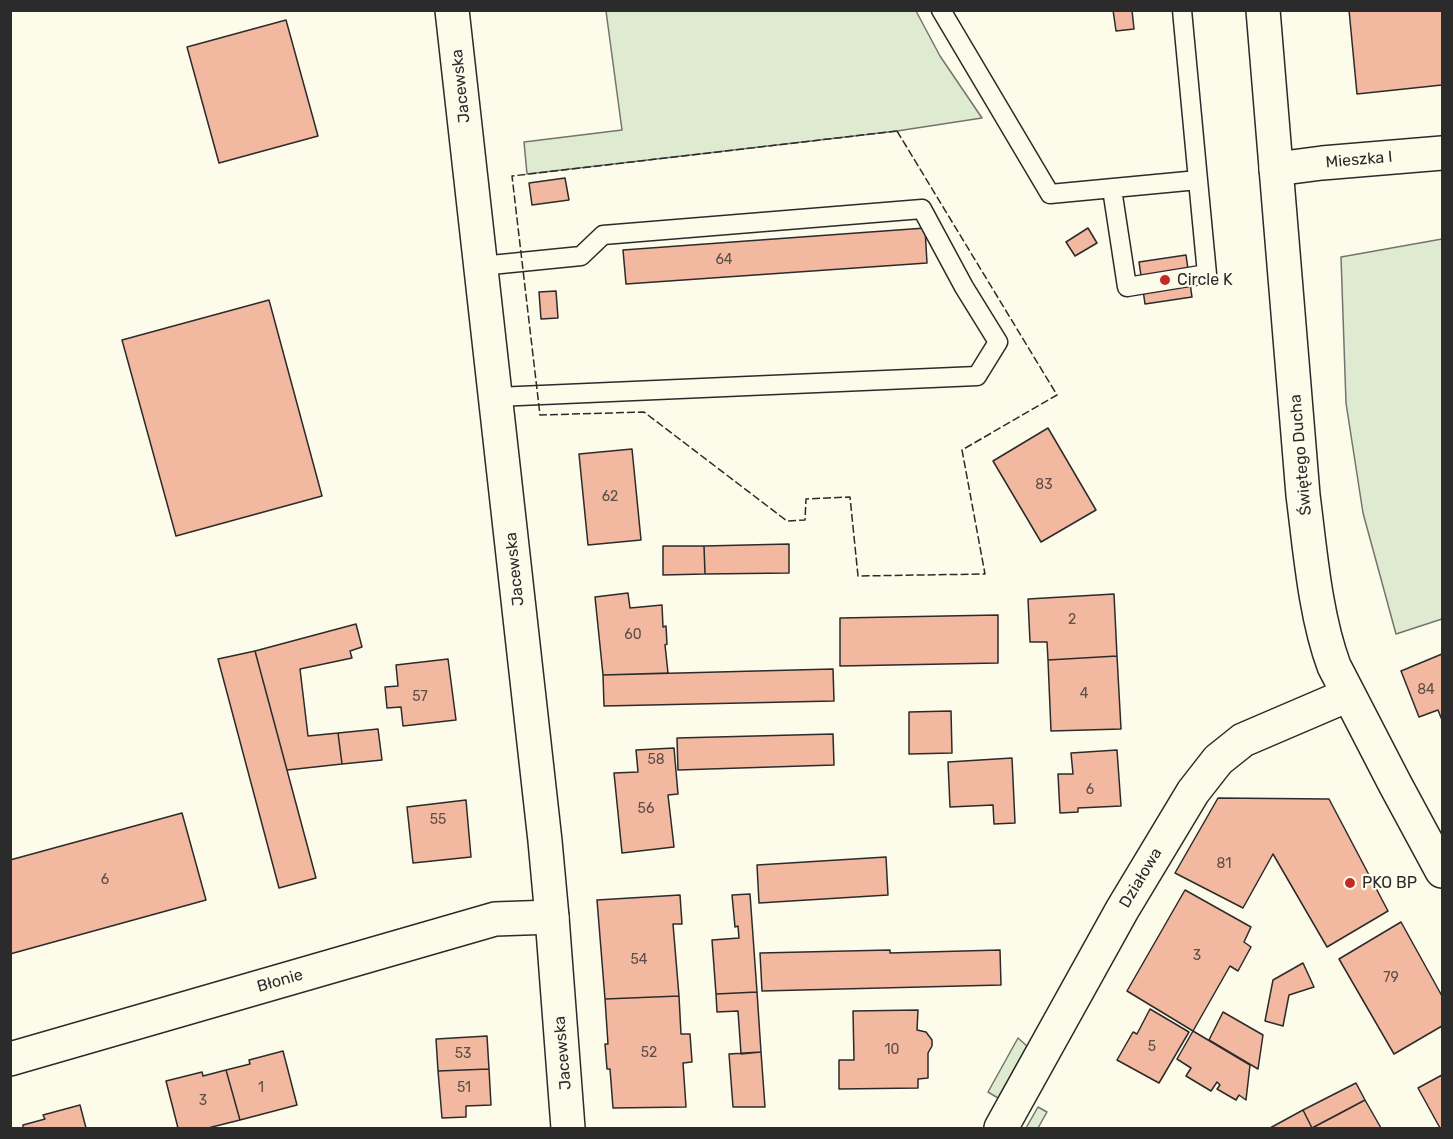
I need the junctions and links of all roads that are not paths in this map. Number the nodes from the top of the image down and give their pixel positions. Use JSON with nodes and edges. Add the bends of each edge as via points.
{"nodes":[{"id":1,"x":452,"y":10,"type":"edge"},
{"id":2,"x":941,"y":10,"type":"edge"},
{"id":3,"x":1182,"y":10,"type":"edge"},
{"id":4,"x":1263,"y":10,"type":"edge"},
{"id":5,"x":1443,"y":153,"type":"edge"},
{"id":6,"x":1276,"y":169,"type":"junction"},
{"id":7,"x":1198,"y":180,"type":"junction"},
{"id":8,"x":1112,"y":189,"type":"junction"},
{"id":9,"x":481,"y":266,"type":"junction"},
{"id":10,"x":496,"y":397,"type":"junction"},
{"id":11,"x":1348,"y":695,"type":"junction"},
{"id":12,"x":1443,"y":871,"type":"edge"},
{"id":13,"x":552,"y":917,"type":"junction"},
{"id":14,"x":10,"y":1059,"type":"edge"},
{"id":15,"x":568,"y":1128,"type":"edge"},
{"id":16,"x":1001,"y":1128,"type":"edge"}],
"edges":[{"from":1,"to":9,"type":"street","name":"Jacewska"},
{"from":2,"to":8,"type":"lane","via":[[1050,194]]},
{"from":3,"to":7,"type":"lane"},
{"from":4,"to":6,"type":"street","name":"Świętego Ducha"},
{"from":5,"to":6,"type":"street","name":"Mieszka I"},
{"from":6,"to":11,"type":"street","name":"Świętego Ducha","via":[[1311,558],[1329,653]]},
{"from":7,"to":8,"type":"lane"},
{"from":7,"to":8,"type":"lane","via":[[1208,274],[1127,287]]},
{"from":9,"to":10,"type":"street","name":"Jacewska"},
{"from":9,"to":10,"type":"lane","via":[[581,256],[603,235],[922,209],[998,342],[977,376]]},
{"from":10,"to":13,"type":"street","name":"Jacewska"},
{"from":11,"to":12,"type":"street","name":"Świętego Ducha"},
{"from":11,"to":16,"type":"street","name":"Działowa","via":[[1243,740],[1218,760],[1193,792],[1122,910]]},
{"from":13,"to":14,"type":"street","name":"Błonie","via":[[495,919]]},
{"from":13,"to":15,"type":"street","name":"Jacewska"}]}
